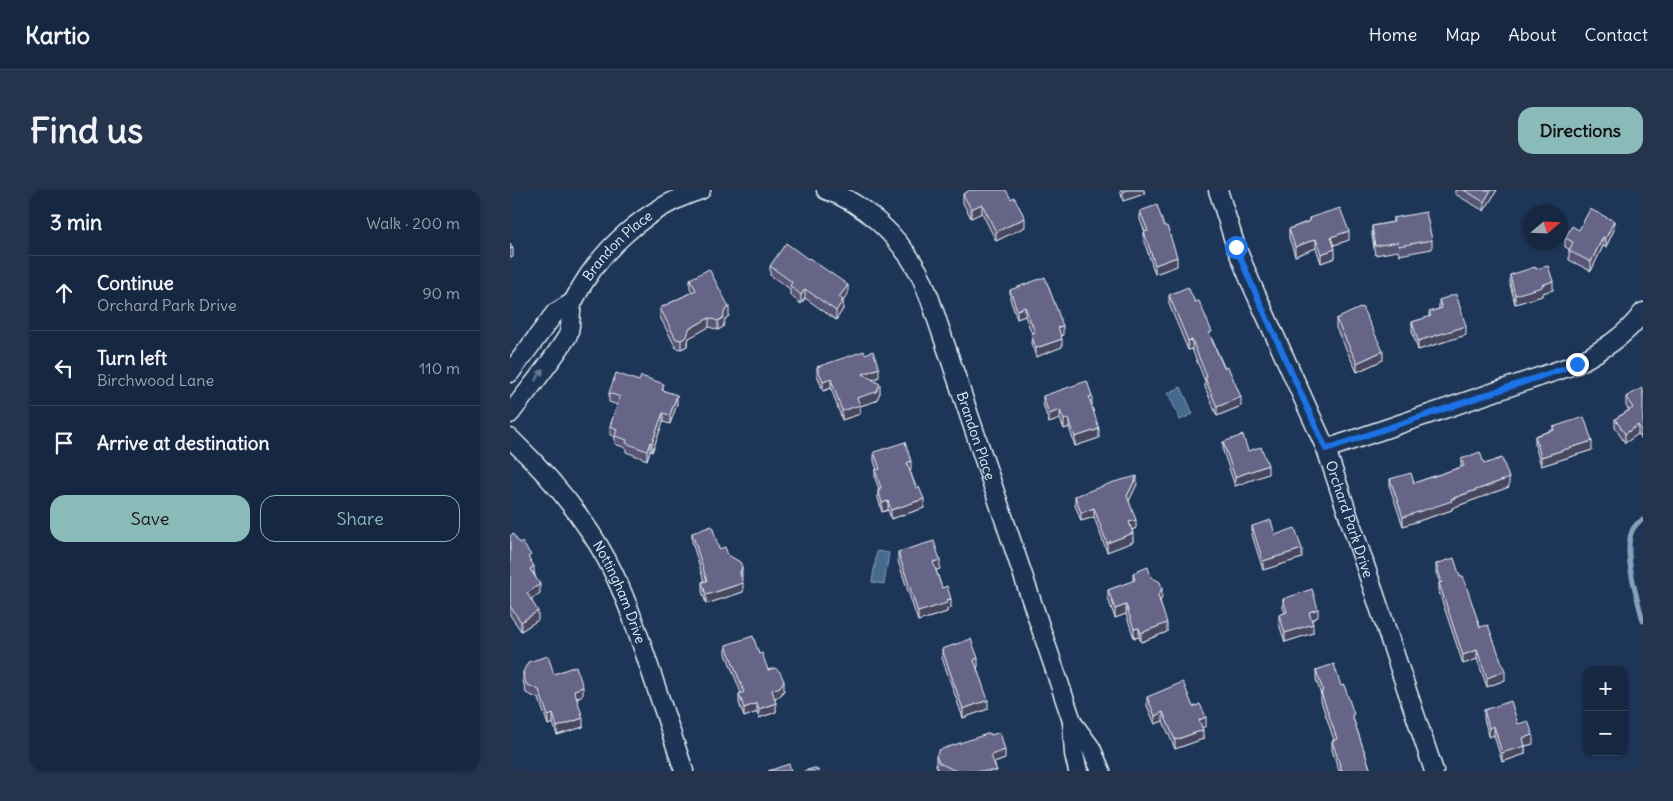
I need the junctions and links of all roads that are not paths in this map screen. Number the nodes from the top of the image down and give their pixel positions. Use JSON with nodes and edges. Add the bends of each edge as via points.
{"nodes":[{"id":1,"x":701,"y":190,"type":"edge"},
{"id":2,"x":828,"y":190,"type":"edge"},
{"id":3,"x":1223,"y":191,"type":"edge"},
{"id":4,"x":851,"y":195,"type":"edge"},
{"id":5,"x":573,"y":302,"type":"junction"},
{"id":6,"x":1643,"y":312,"type":"edge"},
{"id":7,"x":510,"y":373,"type":"edge"},
{"id":8,"x":510,"y":414,"type":"edge"},
{"id":9,"x":510,"y":438,"type":"edge"},
{"id":10,"x":1326,"y":449,"type":"junction"},
{"id":11,"x":1072,"y":721,"type":"junction"},
{"id":12,"x":684,"y":771,"type":"edge"},
{"id":13,"x":1078,"y":771,"type":"edge"},
{"id":14,"x":1101,"y":771,"type":"edge"},
{"id":15,"x":1434,"y":771,"type":"edge"}],
"edges":[{"from":1,"to":5,"type":"street","name":"Brandon Place","via":[[657,210],[625,234],[597,264]]},
{"from":2,"to":4,"type":"street","name":"Brandon Place"},
{"from":3,"to":10,"type":"street","name":"Orchard Park Drive","via":[[1236,247]]},
{"from":4,"to":11,"type":"street","name":"Brandon Place","via":[[900,245],[918,271],[930,299]]},
{"from":5,"to":7,"type":"street","name":"Brandon Place","via":[[554,313]]},
{"from":8,"to":5,"type":"street","name":"Brandon Place","one_way":true,"via":[[568,335]]},
{"from":6,"to":10,"type":"street","via":[[1626,332],[1577,364]]},
{"from":9,"to":12,"type":"street","name":"Nottingham Drive","via":[[565,496],[607,560],[637,630]]},
{"from":10,"to":15,"type":"street","name":"Orchard Park Drive"},
{"from":11,"to":13,"type":"street","name":"Brandon Place"},
{"from":11,"to":14,"type":"street","name":"Brandon Place","via":[[1091,748]]}]}
